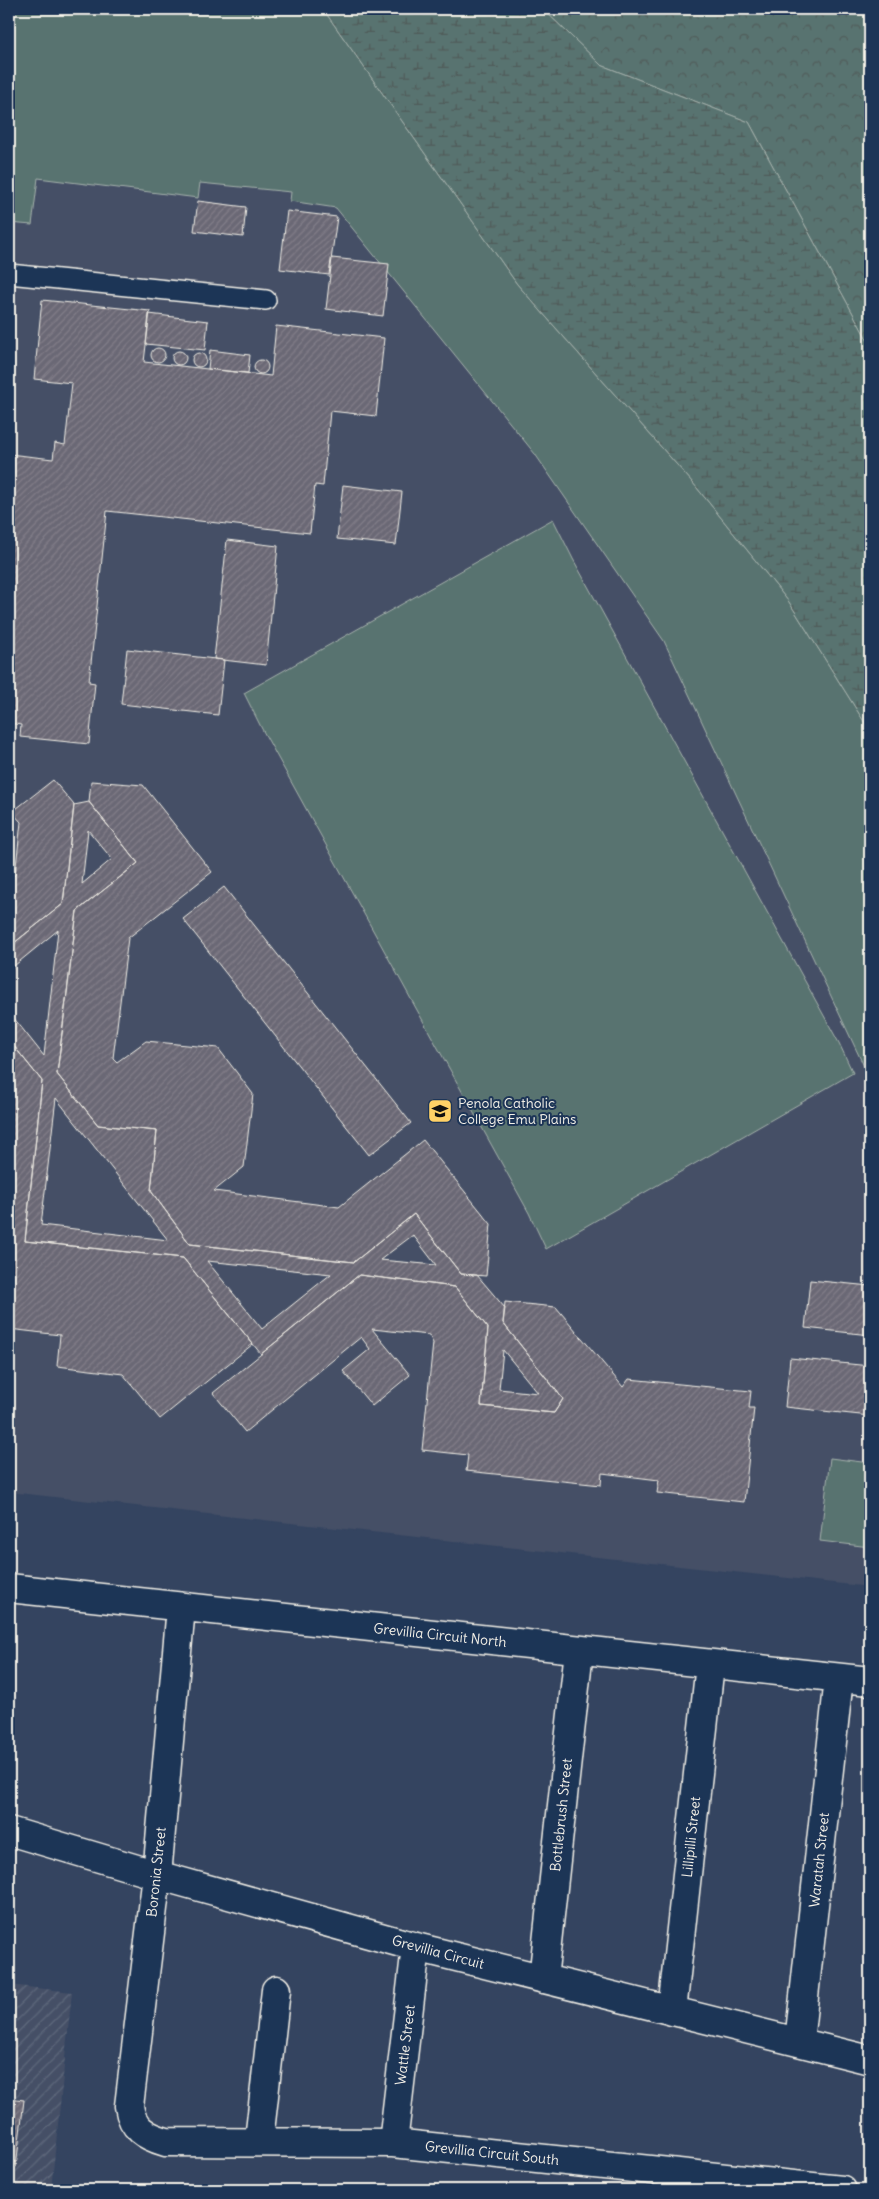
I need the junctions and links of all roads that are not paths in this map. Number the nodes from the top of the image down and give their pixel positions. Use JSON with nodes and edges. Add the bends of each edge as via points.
{"nodes":[{"id":1,"x":9,"y":274,"type":"edge"},
{"id":2,"x":266,"y":300,"type":"dead end"},
{"id":3,"x":9,"y":1588,"type":"edge"},
{"id":4,"x":181,"y":1607,"type":"junction"},
{"id":5,"x":579,"y":1650,"type":"junction"},
{"id":6,"x":710,"y":1664,"type":"junction"},
{"id":7,"x":840,"y":1678,"type":"junction"},
{"id":8,"x":870,"y":1681,"type":"edge"},
{"id":9,"x":9,"y":1831,"type":"edge"},
{"id":10,"x":157,"y":1875,"type":"junction"},
{"id":11,"x":416,"y":1947,"type":"junction"},
{"id":12,"x":543,"y":1979,"type":"junction"},
{"id":13,"x":276,"y":1990,"type":"dead end"},
{"id":14,"x":672,"y":2011,"type":"junction"},
{"id":15,"x":798,"y":2042,"type":"junction"},
{"id":16,"x":870,"y":2060,"type":"edge"},
{"id":17,"x":142,"y":2132,"type":"joint"},
{"id":18,"x":259,"y":2140,"type":"junction"},
{"id":19,"x":393,"y":2143,"type":"junction"},
{"id":20,"x":842,"y":2190,"type":"edge"}],
"edges":[{"from":1,"to":2,"type":"lane"},
{"from":3,"to":4,"type":"street","name":"Grevillia Circuit North"},
{"from":4,"to":5,"type":"street","name":"Grevillia Circuit North"},
{"from":4,"to":10,"type":"street","name":"Boronia Street"},
{"from":5,"to":6,"type":"street","name":"Grevillia Circuit North"},
{"from":5,"to":12,"type":"street","name":"Bottlebrush Street"},
{"from":6,"to":7,"type":"street","name":"Grevillia Circuit North"},
{"from":6,"to":14,"type":"street","name":"Lillipilli Street"},
{"from":7,"to":8,"type":"street","name":"Grevillia Circuit North"},
{"from":7,"to":15,"type":"street","name":"Waratah Street"},
{"from":9,"to":10,"type":"street","name":"Grevillia Circuit"},
{"from":10,"to":11,"type":"street","name":"Grevillia Circuit"},
{"from":10,"to":17,"type":"street","name":"Boronia Street","via":[[129,2106],[134,2126]]},
{"from":11,"to":12,"type":"street","name":"Grevillia Circuit"},
{"from":11,"to":19,"type":"street","name":"Wattle Street"},
{"from":12,"to":14,"type":"street","name":"Grevillia Circuit"},
{"from":13,"to":18,"type":"street"},
{"from":14,"to":15,"type":"street","name":"Grevillia Circuit"},
{"from":15,"to":16,"type":"street","name":"Grevillia Circuit"},
{"from":17,"to":18,"type":"street","name":"Grevillia Circuit South","via":[[166,2142]]},
{"from":18,"to":19,"type":"street","name":"Grevillia Circuit South"},
{"from":19,"to":20,"type":"street","name":"Grevillia Circuit South"}]}
